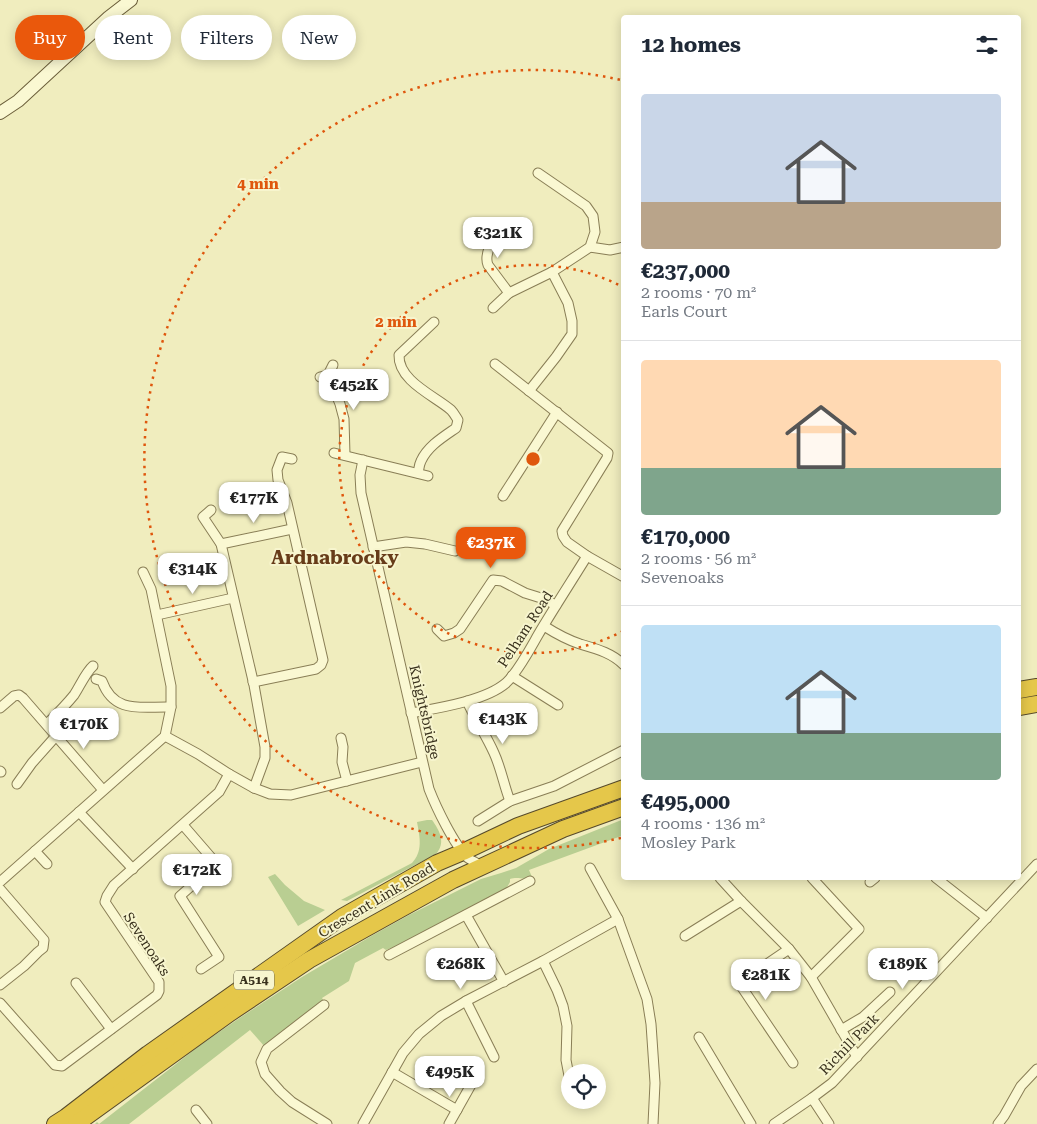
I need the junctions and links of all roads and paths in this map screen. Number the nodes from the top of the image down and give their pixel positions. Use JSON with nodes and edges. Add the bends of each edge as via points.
{"nodes":[{"id":1,"x":131,"y":0,"type":"edge"},
{"id":2,"x":0,"y":113,"type":"edge"},
{"id":3,"x":538,"y":173,"type":"dead end"},
{"id":4,"x":502,"y":223,"type":"dead end"},
{"id":5,"x":590,"y":247,"type":"junction"},
{"id":6,"x":621,"y":248,"type":"edge"},
{"id":7,"x":552,"y":272,"type":"junction"},
{"id":8,"x":509,"y":293,"type":"junction"},
{"id":9,"x":493,"y":308,"type":"dead end"},
{"id":10,"x":434,"y":322,"type":"dead end"},
{"id":11,"x":495,"y":364,"type":"dead end"},
{"id":12,"x":333,"y":366,"type":"dead end"},
{"id":13,"x":529,"y":391,"type":"junction"},
{"id":14,"x":558,"y":412,"type":"junction"},
{"id":15,"x":334,"y":453,"type":"dead end"},
{"id":16,"x":345,"y":455,"type":"junction"},
{"id":17,"x":292,"y":459,"type":"dead end"},
{"id":18,"x":363,"y":460,"type":"junction"},
{"id":19,"x":502,"y":496,"type":"dead end"},
{"id":20,"x":211,"y":510,"type":"dead end"},
{"id":21,"x":292,"y":529,"type":"junction"},
{"id":22,"x":221,"y":544,"type":"junction"},
{"id":23,"x":373,"y":547,"type":"junction"},
{"id":24,"x":448,"y":553,"type":"dead end"},
{"id":25,"x":587,"y":556,"type":"junction"},
{"id":26,"x":143,"y":572,"type":"dead end"},
{"id":27,"x":621,"y":575,"type":"edge"},
{"id":28,"x":233,"y":598,"type":"junction"},
{"id":29,"x":556,"y":606,"type":"junction"},
{"id":30,"x":157,"y":615,"type":"junction"},
{"id":31,"x":544,"y":626,"type":"junction"},
{"id":32,"x":437,"y":629,"type":"dead end"},
{"id":33,"x":621,"y":662,"type":"edge"},
{"id":34,"x":94,"y":666,"type":"dead end"},
{"id":35,"x":512,"y":676,"type":"junction"},
{"id":36,"x":96,"y":679,"type":"dead end"},
{"id":37,"x":253,"y":682,"type":"junction"},
{"id":38,"x":1037,"y":687,"type":"edge"},
{"id":39,"x":1021,"y":690,"type":"edge"},
{"id":40,"x":467,"y":701,"type":"junction"},
{"id":41,"x":1037,"y":704,"type":"edge"},
{"id":42,"x":558,"y":705,"type":"dead end"},
{"id":43,"x":171,"y":707,"type":"junction"},
{"id":44,"x":1021,"y":707,"type":"edge"},
{"id":45,"x":0,"y":708,"type":"edge"},
{"id":46,"x":411,"y":713,"type":"junction"},
{"id":47,"x":47,"y":724,"type":"junction"},
{"id":48,"x":56,"y":736,"type":"junction"},
{"id":49,"x":165,"y":736,"type":"junction"},
{"id":50,"x":341,"y":738,"type":"dead end"},
{"id":51,"x":621,"y":752,"type":"edge"},
{"id":52,"x":422,"y":762,"type":"junction"},
{"id":53,"x":229,"y":774,"type":"junction"},
{"id":54,"x":348,"y":781,"type":"junction"},
{"id":55,"x":17,"y":784,"type":"dead end"},
{"id":56,"x":254,"y":788,"type":"junction"},
{"id":57,"x":621,"y":789,"type":"edge"},
{"id":58,"x":103,"y":790,"type":"junction"},
{"id":59,"x":510,"y":802,"type":"junction"},
{"id":60,"x":621,"y":808,"type":"edge"},
{"id":61,"x":80,"y":812,"type":"junction"},
{"id":62,"x":478,"y":820,"type":"dead end"},
{"id":63,"x":183,"y":825,"type":"junction"},
{"id":64,"x":463,"y":852,"type":"junction"},
{"id":65,"x":33,"y":853,"type":"junction"},
{"id":66,"x":47,"y":864,"type":"dead end"},
{"id":67,"x":1037,"y":864,"type":"edge"},
{"id":68,"x":482,"y":866,"type":"junction"},
{"id":69,"x":590,"y":868,"type":"dead end"},
{"id":70,"x":133,"y":869,"type":"junction"},
{"id":71,"x":722,"y":880,"type":"edge"},
{"id":72,"x":814,"y":880,"type":"edge"},
{"id":73,"x":939,"y":880,"type":"edge"},
{"id":74,"x":530,"y":881,"type":"dead end"},
{"id":75,"x":0,"y":882,"type":"edge"},
{"id":76,"x":0,"y":889,"type":"edge"},
{"id":77,"x":741,"y":901,"type":"junction"},
{"id":78,"x":466,"y":914,"type":"junction"},
{"id":79,"x":987,"y":918,"type":"junction"},
{"id":80,"x":618,"y":919,"type":"junction"},
{"id":81,"x":685,"y":936,"type":"dead end"},
{"id":82,"x":789,"y":949,"type":"junction"},
{"id":83,"x":389,"y":955,"type":"dead end"},
{"id":84,"x":543,"y":961,"type":"junction"},
{"id":85,"x":201,"y":969,"type":"dead end"},
{"id":86,"x":811,"y":977,"type":"junction"},
{"id":87,"x":504,"y":982,"type":"junction"},
{"id":88,"x":76,"y":983,"type":"dead end"},
{"id":89,"x":0,"y":985,"type":"edge"},
{"id":90,"x":890,"y":992,"type":"dead end"},
{"id":91,"x":466,"y":1001,"type":"junction"},
{"id":92,"x":0,"y":1003,"type":"edge"},
{"id":93,"x":324,"y":1005,"type":"dead end"},
{"id":94,"x":111,"y":1029,"type":"junction"},
{"id":95,"x":842,"y":1030,"type":"junction"},
{"id":96,"x":699,"y":1037,"type":"dead end"},
{"id":97,"x":494,"y":1057,"type":"dead end"},
{"id":98,"x":857,"y":1057,"type":"junction"},
{"id":99,"x":793,"y":1063,"type":"dead end"},
{"id":100,"x":567,"y":1064,"type":"edge"},
{"id":101,"x":1037,"y":1069,"type":"edge"},
{"id":102,"x":392,"y":1072,"type":"junction"},
{"id":103,"x":472,"y":1083,"type":"dead end"},
{"id":104,"x":812,"y":1098,"type":"junction"},
{"id":105,"x":196,"y":1110,"type":"dead end"},
{"id":106,"x":457,"y":1110,"type":"junction"},
{"id":107,"x":55,"y":1124,"type":"edge"},
{"id":108,"x":76,"y":1124,"type":"edge"},
{"id":109,"x":207,"y":1124,"type":"edge"},
{"id":110,"x":327,"y":1124,"type":"edge"},
{"id":111,"x":363,"y":1124,"type":"edge"},
{"id":112,"x":448,"y":1124,"type":"edge"},
{"id":113,"x":653,"y":1124,"type":"edge"},
{"id":114,"x":751,"y":1124,"type":"edge"},
{"id":115,"x":774,"y":1124,"type":"edge"},
{"id":116,"x":829,"y":1124,"type":"edge"},
{"id":117,"x":998,"y":1124,"type":"edge"}],
"edges":[{"from":1,"to":2,"type":"street","via":[[18,101]]},
{"from":3,"to":5,"type":"street","via":[[586,206],[593,216],[595,232]]},
{"from":4,"to":8,"type":"street","via":[[486,260]]},
{"from":5,"to":6,"type":"street","via":[[603,250]]},
{"from":5,"to":7,"type":"street"},
{"from":7,"to":8,"type":"street"},
{"from":7,"to":13,"type":"street","via":[[568,303],[572,334]]},
{"from":8,"to":9,"type":"street"},
{"from":10,"to":18,"type":"street","via":[[399,355],[399,360],[404,373],[453,412],[458,420],[456,428],[434,443],[421,462],[423,474]]},
{"from":11,"to":13,"type":"street"},
{"from":12,"to":16,"type":"street","via":[[324,376],[338,400],[344,419]]},
{"from":13,"to":14,"type":"street"},
{"from":14,"to":19,"type":"street"},
{"from":14,"to":25,"type":"street","via":[[608,453],[562,531],[567,542]]},
{"from":15,"to":16,"type":"street"},
{"from":16,"to":18,"type":"street"},
{"from":17,"to":21,"type":"street","via":[[282,457],[277,470]]},
{"from":18,"to":23,"type":"street","name":"Knightsbridge","via":[[360,486]]},
{"from":20,"to":22,"type":"street","via":[[203,517]]},
{"from":21,"to":22,"type":"street"},
{"from":21,"to":37,"type":"street","via":[[323,660],[316,669]]},
{"from":22,"to":28,"type":"street"},
{"from":23,"to":24,"type":"street","via":[[406,542],[425,544]]},
{"from":23,"to":46,"type":"street","name":"Knightsbridge"},
{"from":25,"to":27,"type":"street"},
{"from":25,"to":29,"type":"street","name":"Pelham Road"},
{"from":26,"to":30,"type":"street","via":[[151,588]]},
{"from":28,"to":30,"type":"street"},
{"from":28,"to":37,"type":"street"},
{"from":29,"to":31,"type":"street","name":"Pelham Road"},
{"from":29,"to":32,"type":"street","via":[[502,581],[493,580],[460,629],[444,636]]},
{"from":30,"to":43,"type":"street","via":[[171,686]]},
{"from":31,"to":33,"type":"street","via":[[606,652]]},
{"from":31,"to":35,"type":"street","name":"Pelham Road"},
{"from":34,"to":47,"type":"street","via":[[74,695]]},
{"from":35,"to":40,"type":"street","name":"Pelham Road","via":[[498,688]]},
{"from":35,"to":42,"type":"street"},
{"from":36,"to":43,"type":"street","via":[[102,681],[113,700],[121,705]]},
{"from":37,"to":56,"type":"street","via":[[265,747],[265,758]]},
{"from":38,"to":39,"type":"highway"},
{"from":40,"to":46,"type":"street","name":"Pelham Road"},
{"from":40,"to":59,"type":"street","via":[[495,754]]},
{"from":41,"to":44,"type":"highway"},
{"from":43,"to":49,"type":"street"},
{"from":45,"to":47,"type":"street","via":[[19,695]]},
{"from":46,"to":52,"type":"street","name":"Knightsbridge"},
{"from":47,"to":48,"type":"street"},
{"from":48,"to":55,"type":"street"},
{"from":48,"to":58,"type":"street"},
{"from":49,"to":53,"type":"street"},
{"from":49,"to":58,"type":"street"},
{"from":50,"to":54,"type":"street","via":[[342,762]]},
{"from":51,"to":59,"type":"street","via":[[554,786]]},
{"from":52,"to":54,"type":"street"},
{"from":52,"to":64,"type":"street","name":"Knightsbridge","via":[[432,796]]},
{"from":53,"to":56,"type":"street"},
{"from":53,"to":63,"type":"street","name":"Sevenoaks","via":[[219,792]]},
{"from":54,"to":56,"type":"street","via":[[292,795],[270,794]]},
{"from":57,"to":64,"type":"highway","name":"Crescent Link Road","number":"A514","via":[[518,826]]},
{"from":58,"to":61,"type":"street"},
{"from":59,"to":62,"type":"street"},
{"from":60,"to":68,"type":"highway","name":"Crescent Link Road","number":"A514","via":[[563,829]]},
{"from":61,"to":65,"type":"street"},
{"from":61,"to":70,"type":"street"},
{"from":63,"to":70,"type":"street","name":"Sevenoaks"},
{"from":63,"to":85,"type":"street","via":[[215,862],[180,896],[219,957]]},
{"from":64,"to":68,"type":"street","name":"Knightsbridge"},
{"from":64,"to":107,"type":"highway","name":"Crescent Link Road","number":"A514","via":[[437,863],[342,917]]},
{"from":65,"to":66,"type":"street"},
{"from":65,"to":75,"type":"street"},
{"from":67,"to":79,"type":"street","name":"Richill Park"},
{"from":68,"to":108,"type":"highway","name":"Crescent Link Road","number":"A514","via":[[309,960]]},
{"from":69,"to":80,"type":"street"},
{"from":70,"to":94,"type":"street","name":"Sevenoaks","via":[[114,885],[104,902],[159,982],[159,991]]},
{"from":71,"to":77,"type":"street"},
{"from":72,"to":86,"type":"street","via":[[859,929]]},
{"from":73,"to":79,"type":"street"},
{"from":74,"to":78,"type":"street"},
{"from":76,"to":89,"type":"street","via":[[44,940],[42,948]]},
{"from":77,"to":81,"type":"street"},
{"from":77,"to":82,"type":"street"},
{"from":78,"to":83,"type":"street"},
{"from":78,"to":87,"type":"street"},
{"from":79,"to":98,"type":"street","name":"Richill Park"},
{"from":80,"to":84,"type":"street"},
{"from":80,"to":113,"type":"street","via":[[647,1000],[655,1074]]},
{"from":82,"to":86,"type":"street"},
{"from":82,"to":99,"type":"street","via":[[739,983]]},
{"from":84,"to":87,"type":"street"},
{"from":84,"to":100,"type":"street","via":[[564,1012]]},
{"from":86,"to":95,"type":"street"},
{"from":87,"to":91,"type":"street"},
{"from":88,"to":94,"type":"street"},
{"from":90,"to":95,"type":"street","via":[[863,1017]]},
{"from":91,"to":97,"type":"street"},
{"from":91,"to":102,"type":"street","via":[[418,1034]]},
{"from":92,"to":94,"type":"street","name":"Sevenoaks","via":[[55,1065],[62,1066]]},
{"from":93,"to":110,"type":"street","via":[[267,1049],[261,1062],[265,1074],[280,1091]]},
{"from":95,"to":98,"type":"street"},
{"from":96,"to":114,"type":"street"},
{"from":98,"to":104,"type":"street","name":"Richill Park"},
{"from":101,"to":117,"type":"street","via":[[1021,1086]]},
{"from":102,"to":106,"type":"street"},
{"from":102,"to":111,"type":"street"},
{"from":103,"to":106,"type":"street"},
{"from":104,"to":115,"type":"street","name":"Richill Park"},
{"from":104,"to":116,"type":"street"},
{"from":105,"to":109,"type":"street"},
{"from":106,"to":112,"type":"street"}]}
